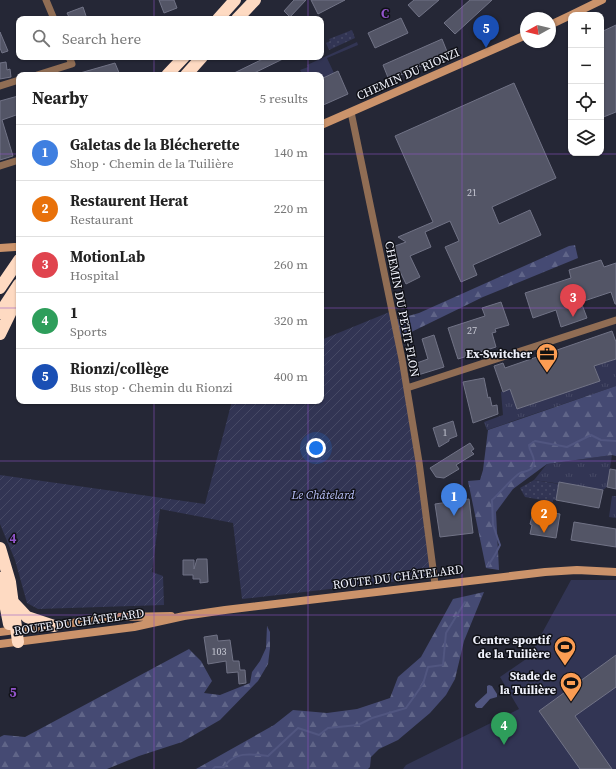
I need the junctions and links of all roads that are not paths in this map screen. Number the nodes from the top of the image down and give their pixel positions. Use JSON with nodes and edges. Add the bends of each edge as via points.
{"nodes":[{"id":1,"x":46,"y":0,"type":"edge"},
{"id":2,"x":236,"y":0,"type":"edge"},
{"id":3,"x":255,"y":0,"type":"edge"},
{"id":4,"x":602,"y":0,"type":"edge"},
{"id":5,"x":577,"y":12,"type":"edge"},
{"id":6,"x":53,"y":16,"type":"edge"},
{"id":7,"x":221,"y":16,"type":"edge"},
{"id":8,"x":240,"y":16,"type":"edge"},
{"id":9,"x":568,"y":16,"type":"edge"},
{"id":10,"x":556,"y":22,"type":"edge"},
{"id":11,"x":520,"y":38,"type":"edge"},
{"id":12,"x":70,"y":60,"type":"edge"},
{"id":13,"x":181,"y":60,"type":"edge"},
{"id":14,"x":199,"y":60,"type":"edge"},
{"id":15,"x":46,"y":72,"type":"edge"},
{"id":16,"x":170,"y":72,"type":"edge"},
{"id":17,"x":189,"y":72,"type":"edge"},
{"id":18,"x":16,"y":81,"type":"edge"},
{"id":19,"x":0,"y":86,"type":"edge"},
{"id":20,"x":351,"y":112,"type":"junction"},
{"id":21,"x":324,"y":124,"type":"edge"},
{"id":22,"x":16,"y":161,"type":"edge"},
{"id":23,"x":0,"y":166,"type":"edge"},
{"id":24,"x":15,"y":247,"type":"dead end"},
{"id":25,"x":0,"y":248,"type":"edge"},
{"id":26,"x":16,"y":264,"type":"edge"},
{"id":27,"x":0,"y":288,"type":"edge"},
{"id":28,"x":16,"y":289,"type":"edge"},
{"id":29,"x":16,"y":301,"type":"edge"},
{"id":30,"x":0,"y":313,"type":"edge"},
{"id":31,"x":616,"y":320,"type":"edge"},
{"id":32,"x":0,"y":334,"type":"edge"},
{"id":33,"x":407,"y":388,"type":"junction"},
{"id":34,"x":0,"y":548,"type":"edge"},
{"id":35,"x":616,"y":572,"type":"edge"},
{"id":36,"x":0,"y":578,"type":"edge"},
{"id":37,"x":435,"y":584,"type":"junction"},
{"id":38,"x":8,"y":601,"type":"junction"},
{"id":39,"x":0,"y":615,"type":"edge"},
{"id":40,"x":184,"y":616,"type":"junction"},
{"id":41,"x":54,"y":626,"type":"junction"},
{"id":42,"x":9,"y":637,"type":"edge"}],
"edges":[{"from":1,"to":6,"type":"street"},
{"from":2,"to":7,"type":"highway"},
{"from":3,"to":8,"type":"highway"},
{"from":4,"to":5,"type":"main road"},
{"from":9,"to":10,"type":"main road"},
{"from":11,"to":20,"type":"main road","name":"CHEMIN DU RIONZI"},
{"from":12,"to":15,"type":"street","via":[[72,64]]},
{"from":13,"to":16,"type":"highway"},
{"from":14,"to":17,"type":"highway"},
{"from":18,"to":19,"type":"street"},
{"from":20,"to":21,"type":"main road","name":"CHEMIN DU RIONZI"},
{"from":20,"to":33,"type":"street","name":"CHEMIN DU PETIT-FLON"},
{"from":22,"to":23,"type":"street"},
{"from":24,"to":25,"type":"main road"},
{"from":26,"to":27,"type":"highway"},
{"from":28,"to":30,"type":"highway"},
{"from":29,"to":32,"type":"highway"},
{"from":31,"to":33,"type":"street","name":"CHEMIN DU PETIT-FLON"},
{"from":33,"to":37,"type":"street"},
{"from":34,"to":38,"type":"highway","via":[[7,569]]},
{"from":35,"to":37,"type":"main road","name":"ROUTE DU CHÂTELARD","via":[[546,572]]},
{"from":36,"to":38,"type":"highway"},
{"from":37,"to":40,"type":"main road","name":"ROUTE DU CHÂTELARD"},
{"from":38,"to":39,"type":"highway"},
{"from":38,"to":41,"type":"highway","via":[[27,617]]},
{"from":38,"to":42,"type":"highway"},
{"from":40,"to":41,"type":"main road","name":"ROUTE DU CHÂTELARD","via":[[120,617]]},
{"from":40,"to":42,"type":"main road","name":"ROUTE DU CHÂTELARD","via":[[134,627]]},
{"from":41,"to":42,"type":"main road","name":"ROUTE DU CHÂTELARD"}]}
